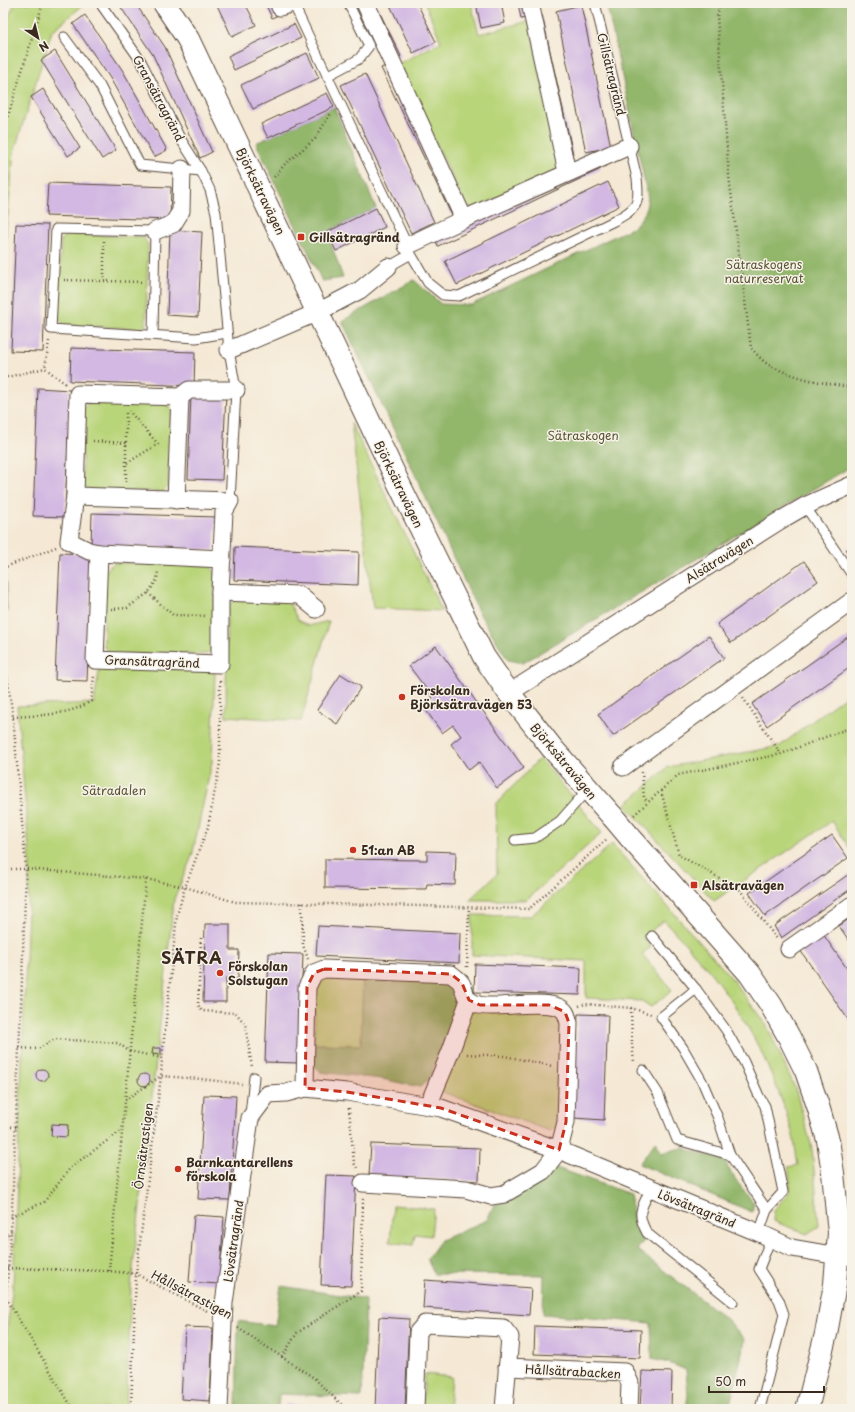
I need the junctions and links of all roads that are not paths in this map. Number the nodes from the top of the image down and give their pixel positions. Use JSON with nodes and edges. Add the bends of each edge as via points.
{"nodes":[{"id":1,"x":164,"y":3,"type":"edge"},
{"id":2,"x":279,"y":3,"type":"edge"},
{"id":3,"x":293,"y":3,"type":"edge"},
{"id":4,"x":348,"y":3,"type":"edge"},
{"id":5,"x":365,"y":3,"type":"edge"},
{"id":6,"x":530,"y":3,"type":"edge"},
{"id":7,"x":595,"y":3,"type":"edge"},
{"id":8,"x":102,"y":6,"type":"dead end"},
{"id":9,"x":64,"y":37,"type":"dead end"},
{"id":10,"x":327,"y":76,"type":"junction"},
{"id":11,"x":629,"y":146,"type":"junction"},
{"id":12,"x":182,"y":169,"type":"junction"},
{"id":13,"x":201,"y":171,"type":"junction"},
{"id":14,"x":567,"y":172,"type":"junction"},
{"id":15,"x":464,"y":218,"type":"junction"},
{"id":16,"x":155,"y":231,"type":"junction"},
{"id":17,"x":409,"y":250,"type":"junction"},
{"id":18,"x":388,"y":266,"type":"joint"},
{"id":19,"x":318,"y":312,"type":"junction"},
{"id":20,"x":227,"y":333,"type":"junction"},
{"id":21,"x":153,"y":335,"type":"junction"},
{"id":22,"x":229,"y":350,"type":"junction"},
{"id":23,"x":236,"y":390,"type":"junction"},
{"id":24,"x":180,"y":397,"type":"junction"},
{"id":25,"x":852,"y":484,"type":"edge"},
{"id":26,"x":75,"y":496,"type":"junction"},
{"id":27,"x":176,"y":500,"type":"junction"},
{"id":28,"x":230,"y":501,"type":"junction"},
{"id":29,"x":805,"y":506,"type":"junction"},
{"id":30,"x":99,"y":553,"type":"junction"},
{"id":31,"x":222,"y":559,"type":"junction"},
{"id":32,"x":852,"y":575,"type":"edge"},
{"id":33,"x":220,"y":592,"type":"junction"},
{"id":34,"x":852,"y":601,"type":"edge"},
{"id":35,"x":316,"y":609,"type":"dead end"},
{"id":36,"x":509,"y":693,"type":"junction"},
{"id":37,"x":623,"y":767,"type":"dead end"},
{"id":38,"x":588,"y":789,"type":"junction"},
{"id":39,"x":515,"y":840,"type":"dead end"},
{"id":40,"x":852,"y":905,"type":"edge"},
{"id":41,"x":652,"y":936,"type":"dead end"},
{"id":42,"x":789,"y":949,"type":"road end"},
{"id":43,"x":696,"y":989,"type":"junction"},
{"id":44,"x":469,"y":1000,"type":"junction"},
{"id":45,"x":643,"y":1070,"type":"road end"},
{"id":46,"x":254,"y":1077,"type":"road end"},
{"id":47,"x":305,"y":1088,"type":"junction"},
{"id":48,"x":428,"y":1106,"type":"junction"},
{"id":49,"x":250,"y":1118,"type":"junction"},
{"id":50,"x":559,"y":1150,"type":"junction"},
{"id":51,"x":730,"y":1155,"type":"junction"},
{"id":52,"x":363,"y":1183,"type":"road end"},
{"id":53,"x":651,"y":1189,"type":"junction"},
{"id":54,"x":767,"y":1210,"type":"junction"},
{"id":55,"x":765,"y":1236,"type":"junction"},
{"id":56,"x":845,"y":1256,"type":"edge"},
{"id":57,"x":733,"y":1302,"type":"dead end"},
{"id":58,"x":507,"y":1368,"type":"junction"},
{"id":59,"x":218,"y":1409,"type":"edge"},
{"id":60,"x":415,"y":1409,"type":"edge"},
{"id":61,"x":504,"y":1409,"type":"edge"},
{"id":62,"x":629,"y":1409,"type":"edge"},
{"id":63,"x":760,"y":1409,"type":"edge"},
{"id":64,"x":807,"y":1409,"type":"edge"}],
"edges":[{"from":1,"to":19,"type":"street","name":"Björksätravägen","via":[[188,39]]},
{"from":2,"to":3,"type":"street","name":"Gillsätragränd","via":[[280,7]]},
{"from":3,"to":10,"type":"lane","name":"Gillsätragränd"},
{"from":4,"to":10,"type":"lane","via":[[369,46],[359,59]]},
{"from":5,"to":15,"type":"street"},
{"from":6,"to":14,"type":"street"},
{"from":7,"to":11,"type":"lane","name":"Gillsätragränd"},
{"from":8,"to":13,"type":"lane","name":"Gransätragränd","via":[[141,61],[180,138]]},
{"from":9,"to":12,"type":"lane","via":[[100,86],[140,165]]},
{"from":10,"to":17,"type":"lane","name":"Gillsätragränd"},
{"from":11,"to":14,"type":"street"},
{"from":11,"to":17,"type":"lane","name":"Gillsätragränd","via":[[639,195],[633,210],[459,296],[443,295],[428,284]]},
{"from":12,"to":13,"type":"lane"},
{"from":12,"to":16,"type":"street","via":[[181,211],[173,224]]},
{"from":13,"to":20,"type":"lane","name":"Gransätragränd","via":[[210,190],[216,213]]},
{"from":14,"to":15,"type":"street"},
{"from":15,"to":17,"type":"street"},
{"from":16,"to":21,"type":"lane"},
{"from":16,"to":21,"type":"lane","via":[[56,229],[51,329]]},
{"from":17,"to":18,"type":"lane"},
{"from":18,"to":19,"type":"street","via":[[360,290]]},
{"from":19,"to":22,"type":"street"},
{"from":19,"to":36,"type":"street","name":"Björksätravägen","via":[[484,657]]},
{"from":20,"to":21,"type":"lane","via":[[196,338]]},
{"from":20,"to":22,"type":"lane","name":"Gransätragränd"},
{"from":22,"to":23,"type":"lane","name":"Gransätragränd"},
{"from":23,"to":24,"type":"street","via":[[189,390]]},
{"from":23,"to":28,"type":"lane","name":"Gransätragränd"},
{"from":24,"to":26,"type":"street","via":[[78,394]]},
{"from":24,"to":27,"type":"street"},
{"from":25,"to":29,"type":"street","name":"Alsätravägen"},
{"from":26,"to":27,"type":"street"},
{"from":26,"to":30,"type":"street","via":[[69,541]]},
{"from":27,"to":28,"type":"street"},
{"from":28,"to":31,"type":"street","name":"Gransätragränd","via":[[224,512]]},
{"from":29,"to":32,"type":"lane"},
{"from":29,"to":36,"type":"street","name":"Alsätravägen"},
{"from":30,"to":31,"type":"street"},
{"from":30,"to":33,"type":"street","name":"Gransätragränd","via":[[95,660],[220,664]]},
{"from":31,"to":33,"type":"street","name":"Gransätragränd"},
{"from":33,"to":35,"type":"street","via":[[299,595]]},
{"from":34,"to":37,"type":"street"},
{"from":36,"to":38,"type":"street","name":"Björksätravägen"},
{"from":38,"to":39,"type":"lane","via":[[560,821],[535,838]]},
{"from":38,"to":56,"type":"street","name":"Björksätravägen","via":[[750,974],[771,1005],[806,1071],[818,1106],[828,1140],[838,1233]]},
{"from":40,"to":42,"type":"street"},
{"from":41,"to":43,"type":"lane"},
{"from":43,"to":51,"type":"lane","via":[[661,1017],[702,1081]]},
{"from":43,"to":54,"type":"lane","via":[[726,1030],[765,1106],[783,1192]]},
{"from":44,"to":47,"type":"street","via":[[464,994],[462,983],[451,974],[324,969],[314,973],[307,987]]},
{"from":44,"to":48,"type":"street"},
{"from":44,"to":50,"type":"street","via":[[480,1005],[549,1005],[565,1012],[569,1023],[566,1122]]},
{"from":45,"to":51,"type":"lane","via":[[658,1093],[677,1140]]},
{"from":46,"to":49,"type":"lane"},
{"from":47,"to":48,"type":"street","name":"Lövsätragränd","via":[[348,1092]]},
{"from":47,"to":49,"type":"street","name":"Lövsätragränd","via":[[268,1094]]},
{"from":48,"to":50,"type":"street","name":"Lövsätragränd","via":[[441,1108]]},
{"from":49,"to":59,"type":"street","name":"Lövsätragränd","via":[[224,1303]]},
{"from":50,"to":52,"type":"street","via":[[543,1171],[504,1194],[491,1196],[466,1188]]},
{"from":50,"to":53,"type":"street","name":"Lövsätragränd"},
{"from":51,"to":54,"type":"lane"},
{"from":53,"to":55,"type":"street","name":"Lövsätragränd"},
{"from":53,"to":57,"type":"lane","via":[[641,1208],[641,1222],[647,1233]]},
{"from":54,"to":55,"type":"lane"},
{"from":55,"to":56,"type":"street","name":"Lövsätragränd","via":[[792,1248]]},
{"from":55,"to":63,"type":"lane","via":[[759,1269],[779,1300],[784,1314]]},
{"from":56,"to":64,"type":"street","name":"Björksätravägen","via":[[835,1284],[826,1334]]},
{"from":58,"to":60,"type":"street","name":"Hållsätrabacken","via":[[510,1338],[503,1328],[425,1324],[418,1332]]},
{"from":58,"to":61,"type":"street","name":"Hållsätrabacken"},
{"from":58,"to":62,"type":"street","name":"Hållsätrabacken","via":[[625,1372],[630,1383]]}]}
